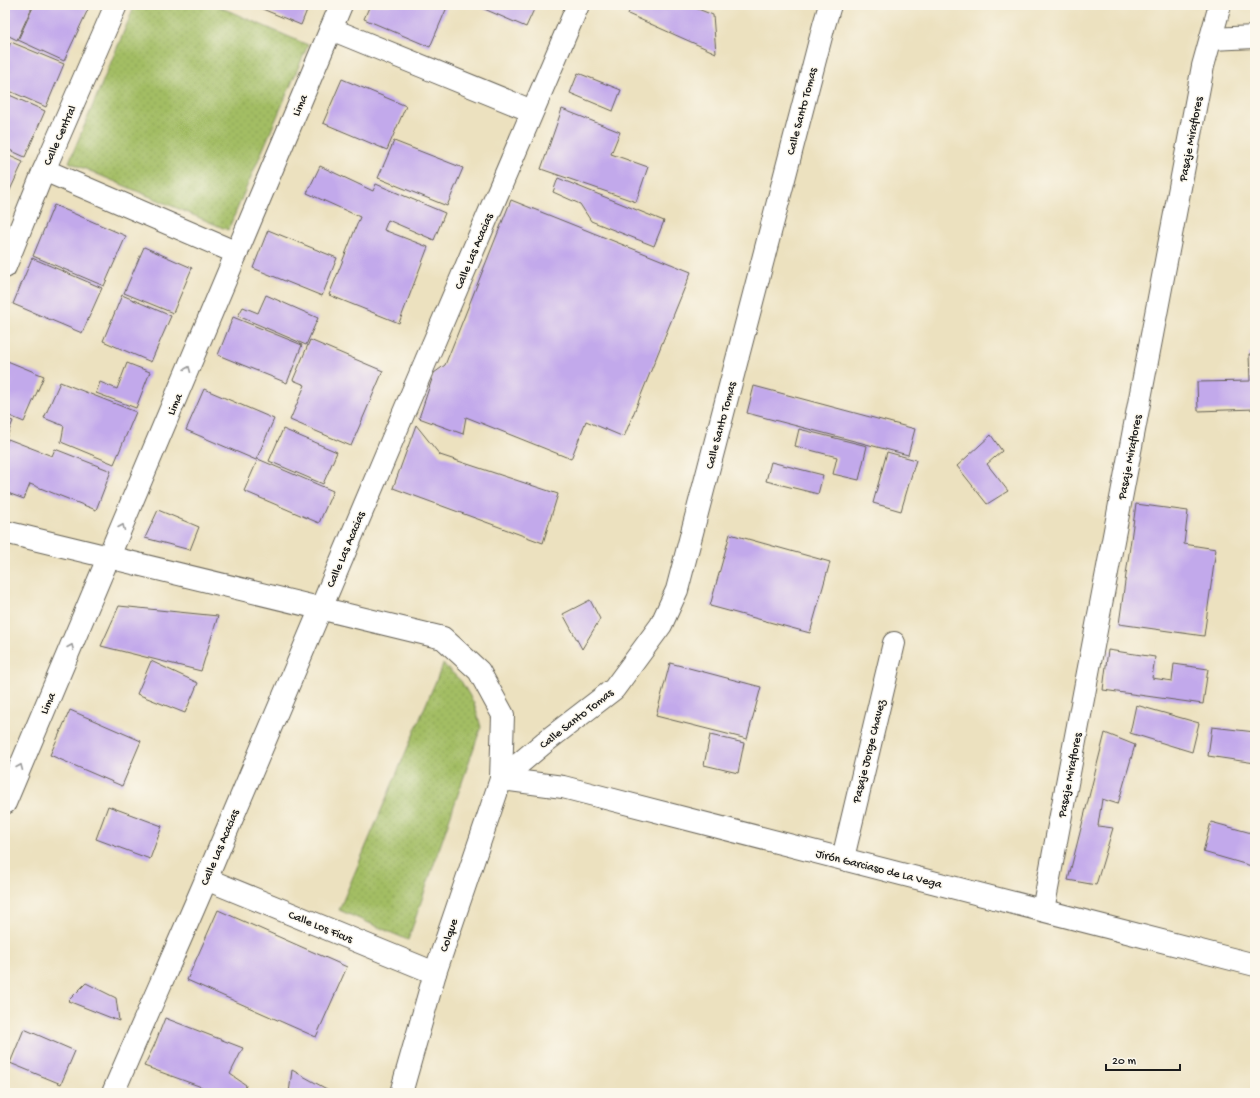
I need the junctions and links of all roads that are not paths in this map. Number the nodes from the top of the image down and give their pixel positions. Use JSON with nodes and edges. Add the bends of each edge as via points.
{"nodes":[{"id":1,"x":116,"y":5,"type":"edge"},
{"id":2,"x":341,"y":5,"type":"edge"},
{"id":3,"x":578,"y":5,"type":"edge"},
{"id":4,"x":830,"y":5,"type":"edge"},
{"id":5,"x":1220,"y":5,"type":"edge"},
{"id":6,"x":331,"y":29,"type":"junction"},
{"id":7,"x":1255,"y":37,"type":"edge"},
{"id":8,"x":1211,"y":39,"type":"junction"},
{"id":9,"x":532,"y":111,"type":"junction"},
{"id":10,"x":44,"y":170,"type":"junction"},
{"id":11,"x":237,"y":253,"type":"junction"},
{"id":12,"x":5,"y":267,"type":"edge"},
{"id":13,"x":5,"y":532,"type":"edge"},
{"id":14,"x":109,"y":557,"type":"junction"},
{"id":15,"x":320,"y":608,"type":"junction"},
{"id":16,"x":894,"y":643,"type":"dead end"},
{"id":17,"x":500,"y":779,"type":"junction"},
{"id":18,"x":5,"y":803,"type":"edge"},
{"id":19,"x":843,"y":858,"type":"junction"},
{"id":20,"x":206,"y":879,"type":"junction"},
{"id":21,"x":1043,"y":910,"type":"junction"},
{"id":22,"x":1255,"y":965,"type":"edge"},
{"id":23,"x":435,"y":973,"type":"junction"},
{"id":24,"x":113,"y":1093,"type":"edge"},
{"id":25,"x":402,"y":1093,"type":"edge"}],
"edges":[{"from":1,"to":10,"type":"street","name":"Calle Central"},
{"from":2,"to":6,"type":"street","name":"Lima"},
{"from":3,"to":9,"type":"street","name":"Calle Las Acacias"},
{"from":4,"to":17,"type":"street","name":"Calle Santo Tomas","via":[[677,590],[661,624],[614,689]]},
{"from":5,"to":8,"type":"street","name":"Pasaje Miraflores"},
{"from":6,"to":9,"type":"street"},
{"from":6,"to":11,"type":"street","name":"Lima"},
{"from":7,"to":8,"type":"street"},
{"from":8,"to":21,"type":"street","name":"Pasaje Miraflores","via":[[1200,82]]},
{"from":9,"to":15,"type":"street","name":"Calle Las Acacias"},
{"from":10,"to":11,"type":"street"},
{"from":10,"to":12,"type":"street","name":"Calle Central"},
{"from":14,"to":11,"type":"street","name":"Lima","one_way":true},
{"from":13,"to":14,"type":"street","name":"Colque"},
{"from":14,"to":15,"type":"street","name":"Colque"},
{"from":18,"to":14,"type":"street","name":"Lima","one_way":true},
{"from":15,"to":17,"type":"street","name":"Colque","via":[[442,638],[479,671],[503,715]]},
{"from":15,"to":20,"type":"street","name":"Calle Las Acacias"},
{"from":16,"to":19,"type":"street","name":"Pasaje Jorge Chavez"},
{"from":17,"to":19,"type":"street","name":"Jirón Garciaso de La Vega","via":[[563,787]]},
{"from":17,"to":23,"type":"street","name":"Colque"},
{"from":19,"to":21,"type":"street","name":"Jirón Garciaso de La Vega"},
{"from":20,"to":23,"type":"street","name":"Calle Los Ficus"},
{"from":20,"to":24,"type":"street","name":"Calle Las Acacias"},
{"from":21,"to":22,"type":"street","name":"Jirón Garciaso de La Vega"},
{"from":23,"to":25,"type":"street","name":"Colque"}]}
